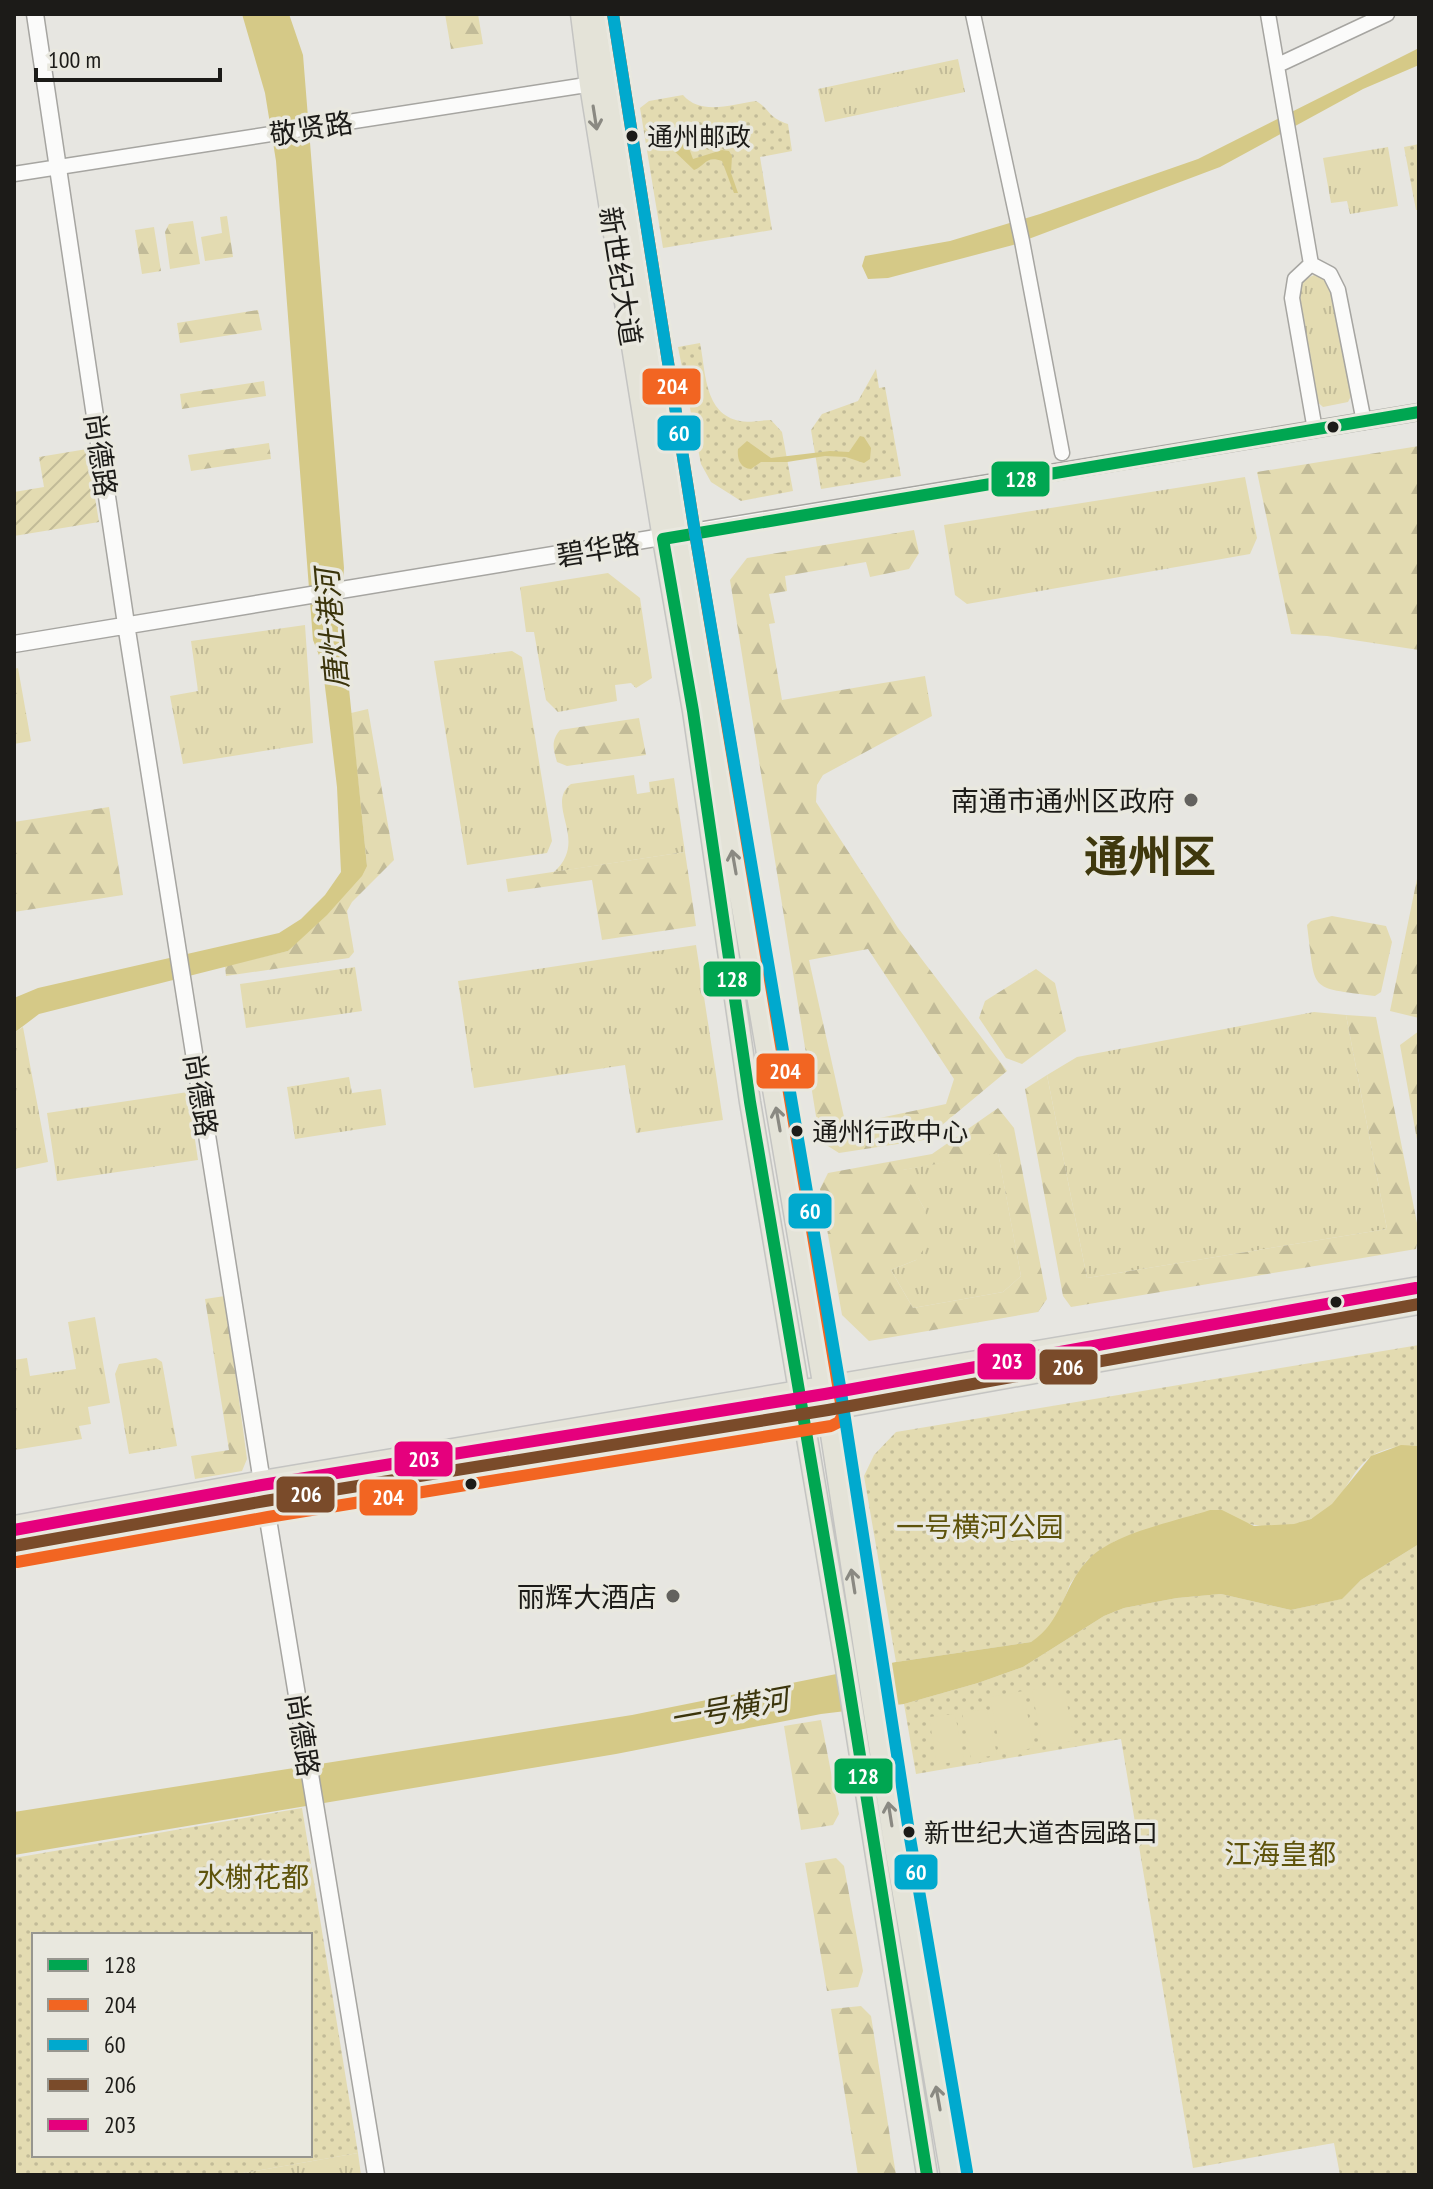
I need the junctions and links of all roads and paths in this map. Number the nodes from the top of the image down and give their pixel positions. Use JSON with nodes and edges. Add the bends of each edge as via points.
{"nodes":[{"id":1,"x":35,"y":14,"type":"edge"},
{"id":2,"x":581,"y":14,"type":"edge"},
{"id":3,"x":597,"y":14,"type":"edge"},
{"id":4,"x":973,"y":14,"type":"edge"},
{"id":5,"x":1268,"y":14,"type":"edge"},
{"id":6,"x":1387,"y":14,"type":"edge"},
{"id":7,"x":1278,"y":65,"type":"junction"},
{"id":8,"x":598,"y":83,"type":"junction"},
{"id":9,"x":59,"y":168,"type":"junction"},
{"id":10,"x":14,"y":174,"type":"edge"},
{"id":11,"x":1311,"y":264,"type":"junction"},
{"id":12,"x":1419,"y":412,"type":"edge"},
{"id":13,"x":1364,"y":422,"type":"junction"},
{"id":14,"x":1315,"y":430,"type":"junction"},
{"id":15,"x":1062,"y":453,"type":"dead end"},
{"id":16,"x":671,"y":538,"type":"junction"},
{"id":17,"x":126,"y":624,"type":"junction"},
{"id":18,"x":14,"y":644,"type":"edge"},
{"id":19,"x":1419,"y":1287,"type":"edge"},
{"id":20,"x":1419,"y":1304,"type":"edge"},
{"id":21,"x":824,"y":1389,"type":"junction"},
{"id":22,"x":800,"y":1392,"type":"junction"},
{"id":23,"x":828,"y":1410,"type":"junction"},
{"id":24,"x":803,"y":1413,"type":"junction"},
{"id":25,"x":263,"y":1491,"type":"junction"},
{"id":26,"x":14,"y":1526,"type":"edge"},
{"id":27,"x":14,"y":1546,"type":"edge"},
{"id":28,"x":855,"y":1660,"type":"junction"},
{"id":29,"x":864,"y":1716,"type":"junction"},
{"id":30,"x":376,"y":2175,"type":"edge"},
{"id":31,"x":927,"y":2175,"type":"edge"},
{"id":32,"x":951,"y":2175,"type":"edge"}],
"edges":[{"from":1,"to":9,"type":"street","name":"尚德路"},
{"from":2,"to":8,"type":"main road","name":"新世纪大道"},
{"from":3,"to":8,"type":"main road","name":"新世纪大道"},
{"from":4,"to":15,"type":"street"},
{"from":5,"to":7,"type":"street"},
{"from":6,"to":7,"type":"street"},
{"from":7,"to":11,"type":"street"},
{"from":8,"to":9,"type":"street","name":"敬贤路"},
{"from":8,"to":16,"type":"main road","name":"新世纪大道"},
{"from":9,"to":10,"type":"street","name":"敬贤路"},
{"from":9,"to":17,"type":"street","name":"尚德路"},
{"from":11,"to":13,"type":"street","via":[[1330,274],[1338,290]]},
{"from":11,"to":14,"type":"street","via":[[1295,279],[1292,298]]},
{"from":12,"to":13,"type":"street","name":"碧华路"},
{"from":13,"to":14,"type":"street","name":"碧华路"},
{"from":14,"to":16,"type":"street","name":"碧华路"},
{"from":16,"to":17,"type":"street","name":"碧华路"},
{"from":21,"to":16,"type":"main road","name":"新世纪大道","one_way":true},
{"from":16,"to":22,"type":"main road","name":"新世纪大道","via":[[750,1102]]},
{"from":17,"to":18,"type":"street","name":"碧华路"},
{"from":17,"to":25,"type":"street","name":"尚德路"},
{"from":19,"to":21,"type":"main road"},
{"from":20,"to":23,"type":"main road"},
{"from":21,"to":22,"type":"main road"},
{"from":21,"to":23,"type":"main road","name":"新世纪大道"},
{"from":22,"to":24,"type":"main road","name":"新世纪大道"},
{"from":22,"to":25,"type":"main road"},
{"from":23,"to":24,"type":"main road"},
{"from":28,"to":23,"type":"main road","one_way":true},
{"from":24,"to":25,"type":"main road"},
{"from":24,"to":28,"type":"main road"},
{"from":25,"to":26,"type":"main road"},
{"from":25,"to":27,"type":"main road"},
{"from":25,"to":30,"type":"street","name":"尚德路"},
{"from":28,"to":29,"type":"main road"},
{"from":29,"to":31,"type":"main road"},
{"from":32,"to":29,"type":"main road","one_way":true}]}
